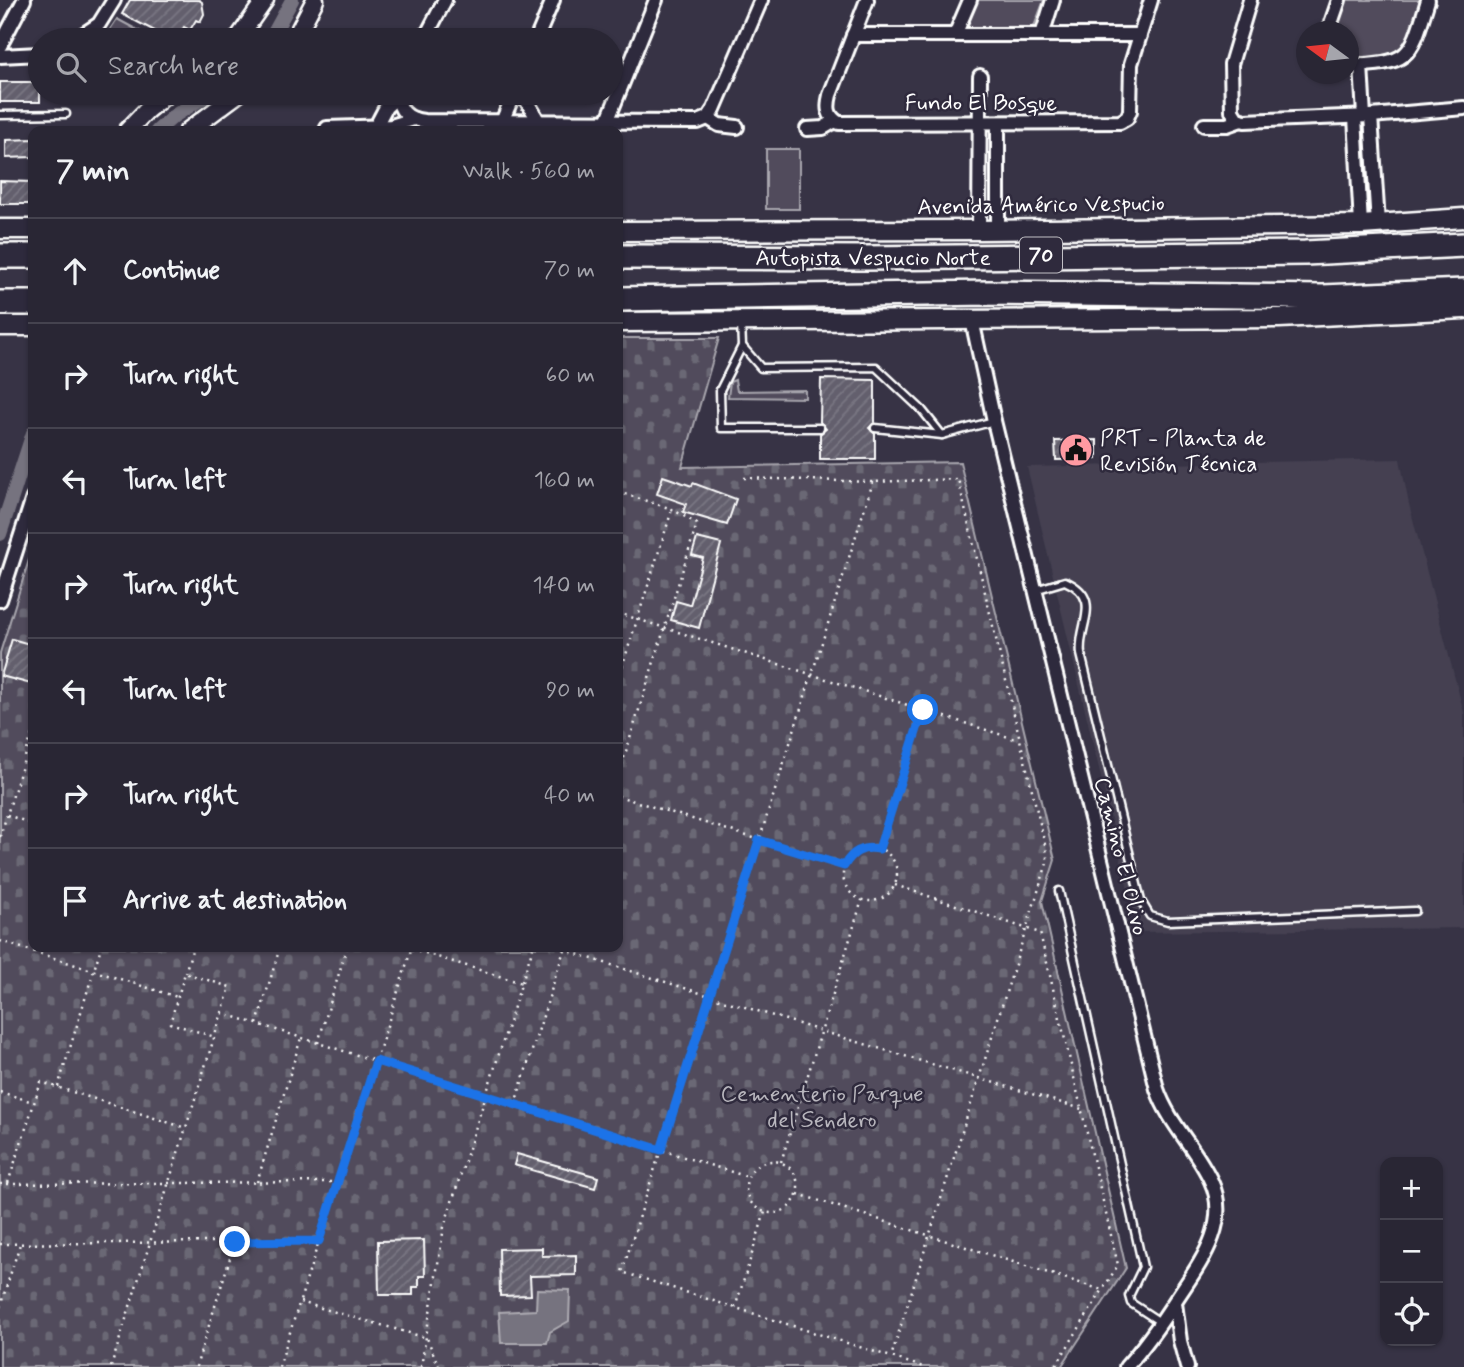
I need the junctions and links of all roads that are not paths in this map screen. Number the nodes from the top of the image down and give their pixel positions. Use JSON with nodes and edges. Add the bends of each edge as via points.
{"nodes":[{"id":1,"x":24,"y":0,"type":"edge"},
{"id":2,"x":114,"y":0,"type":"edge"},
{"id":3,"x":265,"y":0,"type":"edge"},
{"id":4,"x":315,"y":0,"type":"edge"},
{"id":5,"x":445,"y":0,"type":"edge"},
{"id":6,"x":553,"y":0,"type":"edge"},
{"id":7,"x":656,"y":0,"type":"edge"},
{"id":8,"x":761,"y":0,"type":"edge"},
{"id":9,"x":867,"y":0,"type":"edge"},
{"id":10,"x":970,"y":0,"type":"edge"},
{"id":11,"x":1053,"y":0,"type":"edge"},
{"id":12,"x":1151,"y":0,"type":"edge"},
{"id":13,"x":1250,"y":0,"type":"edge"},
{"id":14,"x":1339,"y":0,"type":"edge"},
{"id":15,"x":1428,"y":0,"type":"edge"},
{"id":16,"x":1332,"y":21,"type":"edge"},
{"id":17,"x":93,"y":28,"type":"edge"},
{"id":18,"x":245,"y":28,"type":"edge"},
{"id":19,"x":300,"y":28,"type":"edge"},
{"id":20,"x":430,"y":28,"type":"edge"},
{"id":21,"x":541,"y":28,"type":"edge"},
{"id":22,"x":853,"y":35,"type":"junction"},
{"id":23,"x":955,"y":35,"type":"junction"},
{"id":24,"x":1042,"y":35,"type":"junction"},
{"id":25,"x":1140,"y":35,"type":"junction"},
{"id":26,"x":0,"y":46,"type":"edge"},
{"id":27,"x":28,"y":55,"type":"edge"},
{"id":28,"x":0,"y":56,"type":"edge"},
{"id":29,"x":1359,"y":65,"type":"edge"},
{"id":30,"x":980,"y":76,"type":"dead end"},
{"id":31,"x":623,"y":82,"type":"edge"},
{"id":32,"x":1358,"y":84,"type":"edge"},
{"id":33,"x":153,"y":105,"type":"edge"},
{"id":34,"x":223,"y":105,"type":"edge"},
{"id":35,"x":388,"y":105,"type":"edge"},
{"id":36,"x":401,"y":105,"type":"edge"},
{"id":37,"x":509,"y":105,"type":"edge"},
{"id":38,"x":531,"y":105,"type":"edge"},
{"id":39,"x":614,"y":105,"type":"edge"},
{"id":40,"x":1464,"y":108,"type":"edge"},
{"id":41,"x":0,"y":114,"type":"edge"},
{"id":42,"x":66,"y":114,"type":"dead end"},
{"id":43,"x":1364,"y":116,"type":"junction"},
{"id":44,"x":708,"y":118,"type":"junction"},
{"id":45,"x":414,"y":119,"type":"junction"},
{"id":46,"x":1239,"y":120,"type":"junction"},
{"id":47,"x":835,"y":121,"type":"junction"},
{"id":48,"x":502,"y":122,"type":"junction"},
{"id":49,"x":607,"y":122,"type":"junction"},
{"id":50,"x":979,"y":122,"type":"junction"},
{"id":51,"x":998,"y":123,"type":"junction"},
{"id":52,"x":547,"y":125,"type":"edge"},
{"id":53,"x":1204,"y":125,"type":"dead end"},
{"id":54,"x":132,"y":126,"type":"edge"},
{"id":55,"x":195,"y":126,"type":"edge"},
{"id":56,"x":376,"y":126,"type":"edge"},
{"id":57,"x":387,"y":126,"type":"edge"},
{"id":58,"x":515,"y":126,"type":"edge"},
{"id":59,"x":737,"y":127,"type":"dead end"},
{"id":60,"x":807,"y":129,"type":"dead end"},
{"id":61,"x":979,"y":173,"type":"junction"},
{"id":62,"x":998,"y":173,"type":"junction"},
{"id":63,"x":1464,"y":218,"type":"edge"},
{"id":64,"x":1370,"y":225,"type":"junction"},
{"id":65,"x":0,"y":229,"type":"edge"},
{"id":66,"x":28,"y":229,"type":"edge"},
{"id":67,"x":979,"y":230,"type":"junction"},
{"id":68,"x":998,"y":230,"type":"junction"},
{"id":69,"x":623,"y":231,"type":"edge"},
{"id":70,"x":1464,"y":245,"type":"edge"},
{"id":71,"x":0,"y":256,"type":"edge"},
{"id":72,"x":28,"y":256,"type":"edge"},
{"id":73,"x":623,"y":257,"type":"edge"},
{"id":74,"x":1464,"y":291,"type":"edge"},
{"id":75,"x":623,"y":299,"type":"edge"},
{"id":76,"x":0,"y":303,"type":"edge"},
{"id":77,"x":28,"y":303,"type":"edge"},
{"id":78,"x":1464,"y":309,"type":"edge"},
{"id":79,"x":972,"y":320,"type":"junction"},
{"id":80,"x":741,"y":321,"type":"junction"},
{"id":81,"x":623,"y":322,"type":"edge"},
{"id":82,"x":0,"y":326,"type":"edge"},
{"id":83,"x":28,"y":326,"type":"edge"},
{"id":84,"x":742,"y":346,"type":"junction"},
{"id":85,"x":994,"y":421,"type":"junction"},
{"id":86,"x":820,"y":428,"type":"dead end"},
{"id":87,"x":875,"y":428,"type":"dead end"},
{"id":88,"x":942,"y":435,"type":"junction"},
{"id":89,"x":28,"y":513,"type":"edge"},
{"id":90,"x":1035,"y":590,"type":"junction"},
{"id":91,"x":0,"y":600,"type":"edge"},
{"id":92,"x":1059,"y":891,"type":"dead end"},
{"id":93,"x":1415,"y":912,"type":"dead end"},
{"id":94,"x":1174,"y":1302,"type":"junction"},
{"id":95,"x":1162,"y":1324,"type":"junction"},
{"id":96,"x":1126,"y":1367,"type":"edge"},
{"id":97,"x":1187,"y":1367,"type":"edge"}],
"edges":[{"from":1,"to":26,"type":"street"},
{"from":2,"to":17,"type":"street"},
{"from":3,"to":18,"type":"street"},
{"from":4,"to":19,"type":"street"},
{"from":5,"to":20,"type":"street"},
{"from":6,"to":21,"type":"street"},
{"from":7,"to":31,"type":"street"},
{"from":8,"to":44,"type":"street"},
{"from":9,"to":22,"type":"street"},
{"from":10,"to":23,"type":"street"},
{"from":11,"to":24,"type":"street"},
{"from":12,"to":25,"type":"street"},
{"from":13,"to":46,"type":"street","via":[[1231,64],[1232,111]]},
{"from":14,"to":16,"type":"street"},
{"from":15,"to":29,"type":"street","via":[[1416,40],[1404,56],[1390,63]]},
{"from":22,"to":23,"type":"street"},
{"from":22,"to":47,"type":"street","via":[[829,100],[828,111]]},
{"from":23,"to":24,"type":"street"},
{"from":24,"to":25,"type":"street"},
{"from":25,"to":51,"type":"street","name":"Fundo El Bosque","via":[[1127,118],[1116,122]]},
{"from":27,"to":28,"type":"street"},
{"from":30,"to":50,"type":"street"},
{"from":32,"to":43,"type":"street"},
{"from":33,"to":54,"type":"street"},
{"from":34,"to":55,"type":"street"},
{"from":35,"to":56,"type":"street"},
{"from":36,"to":45,"type":"street"},
{"from":37,"to":48,"type":"street"},
{"from":38,"to":52,"type":"street"},
{"from":39,"to":49,"type":"street"},
{"from":40,"to":43,"type":"street"},
{"from":41,"to":42,"type":"lane"},
{"from":43,"to":46,"type":"street"},
{"from":43,"to":64,"type":"street"},
{"from":44,"to":49,"type":"street","via":[[698,122]]},
{"from":44,"to":59,"type":"street"},
{"from":45,"to":48,"type":"street"},
{"from":45,"to":57,"type":"street"},
{"from":46,"to":53,"type":"street"},
{"from":47,"to":50,"type":"street","name":"Fundo El Bosque"},
{"from":47,"to":60,"type":"street","name":"Fundo El Bosque"},
{"from":48,"to":58,"type":"street"},
{"from":49,"to":52,"type":"street"},
{"from":50,"to":51,"type":"street","name":"Fundo El Bosque"},
{"from":50,"to":61,"type":"street"},
{"from":51,"to":62,"type":"street"},
{"from":61,"to":62,"type":"street"},
{"from":61,"to":67,"type":"street"},
{"from":62,"to":68,"type":"street"},
{"from":63,"to":64,"type":"main road","name":"Avenida Américo Vespucio"},
{"from":64,"to":68,"type":"main road","name":"Avenida Américo Vespucio"},
{"from":65,"to":66,"type":"main road"},
{"from":67,"to":68,"type":"main road","name":"Avenida Américo Vespucio"},
{"from":67,"to":69,"type":"main road","name":"Avenida Américo Vespucio"},
{"from":70,"to":73,"type":"highway","name":"Autopista Vespucio Norte","number":"70","via":[[1305,253]]},
{"from":71,"to":72,"type":"highway"},
{"from":74,"to":75,"type":"highway","name":"Autopista Vespucio Norte","number":"70","via":[[1323,297],[989,293]]},
{"from":76,"to":77,"type":"highway"},
{"from":78,"to":79,"type":"main road","via":[[1279,318]]},
{"from":79,"to":80,"type":"main road"},
{"from":79,"to":85,"type":"street","name":"Camino El Olivo"},
{"from":80,"to":81,"type":"main road"},
{"from":80,"to":84,"type":"lane"},
{"from":82,"to":83,"type":"main road"},
{"from":84,"to":86,"type":"lane","via":[[720,390],[721,428]]},
{"from":84,"to":88,"type":"lane","via":[[761,368],[876,367]]},
{"from":85,"to":88,"type":"lane"},
{"from":85,"to":90,"type":"street","name":"Camino El Olivo"},
{"from":87,"to":88,"type":"lane"},
{"from":89,"to":91,"type":"street"},
{"from":90,"to":93,"type":"lane","via":[[1065,581],[1085,600],[1088,616],[1081,654],[1140,901],[1150,916],[1168,921]]},
{"from":90,"to":94,"type":"street","name":"Camino El Olivo","via":[[1157,1089],[1218,1200],[1217,1223],[1207,1251]]},
{"from":92,"to":95,"type":"lane","via":[[1143,1267],[1129,1296],[1131,1303]]},
{"from":94,"to":95,"type":"street","name":"Camino El Olivo"},
{"from":94,"to":97,"type":"street"},
{"from":95,"to":96,"type":"street","name":"Camino El Olivo"}]}
